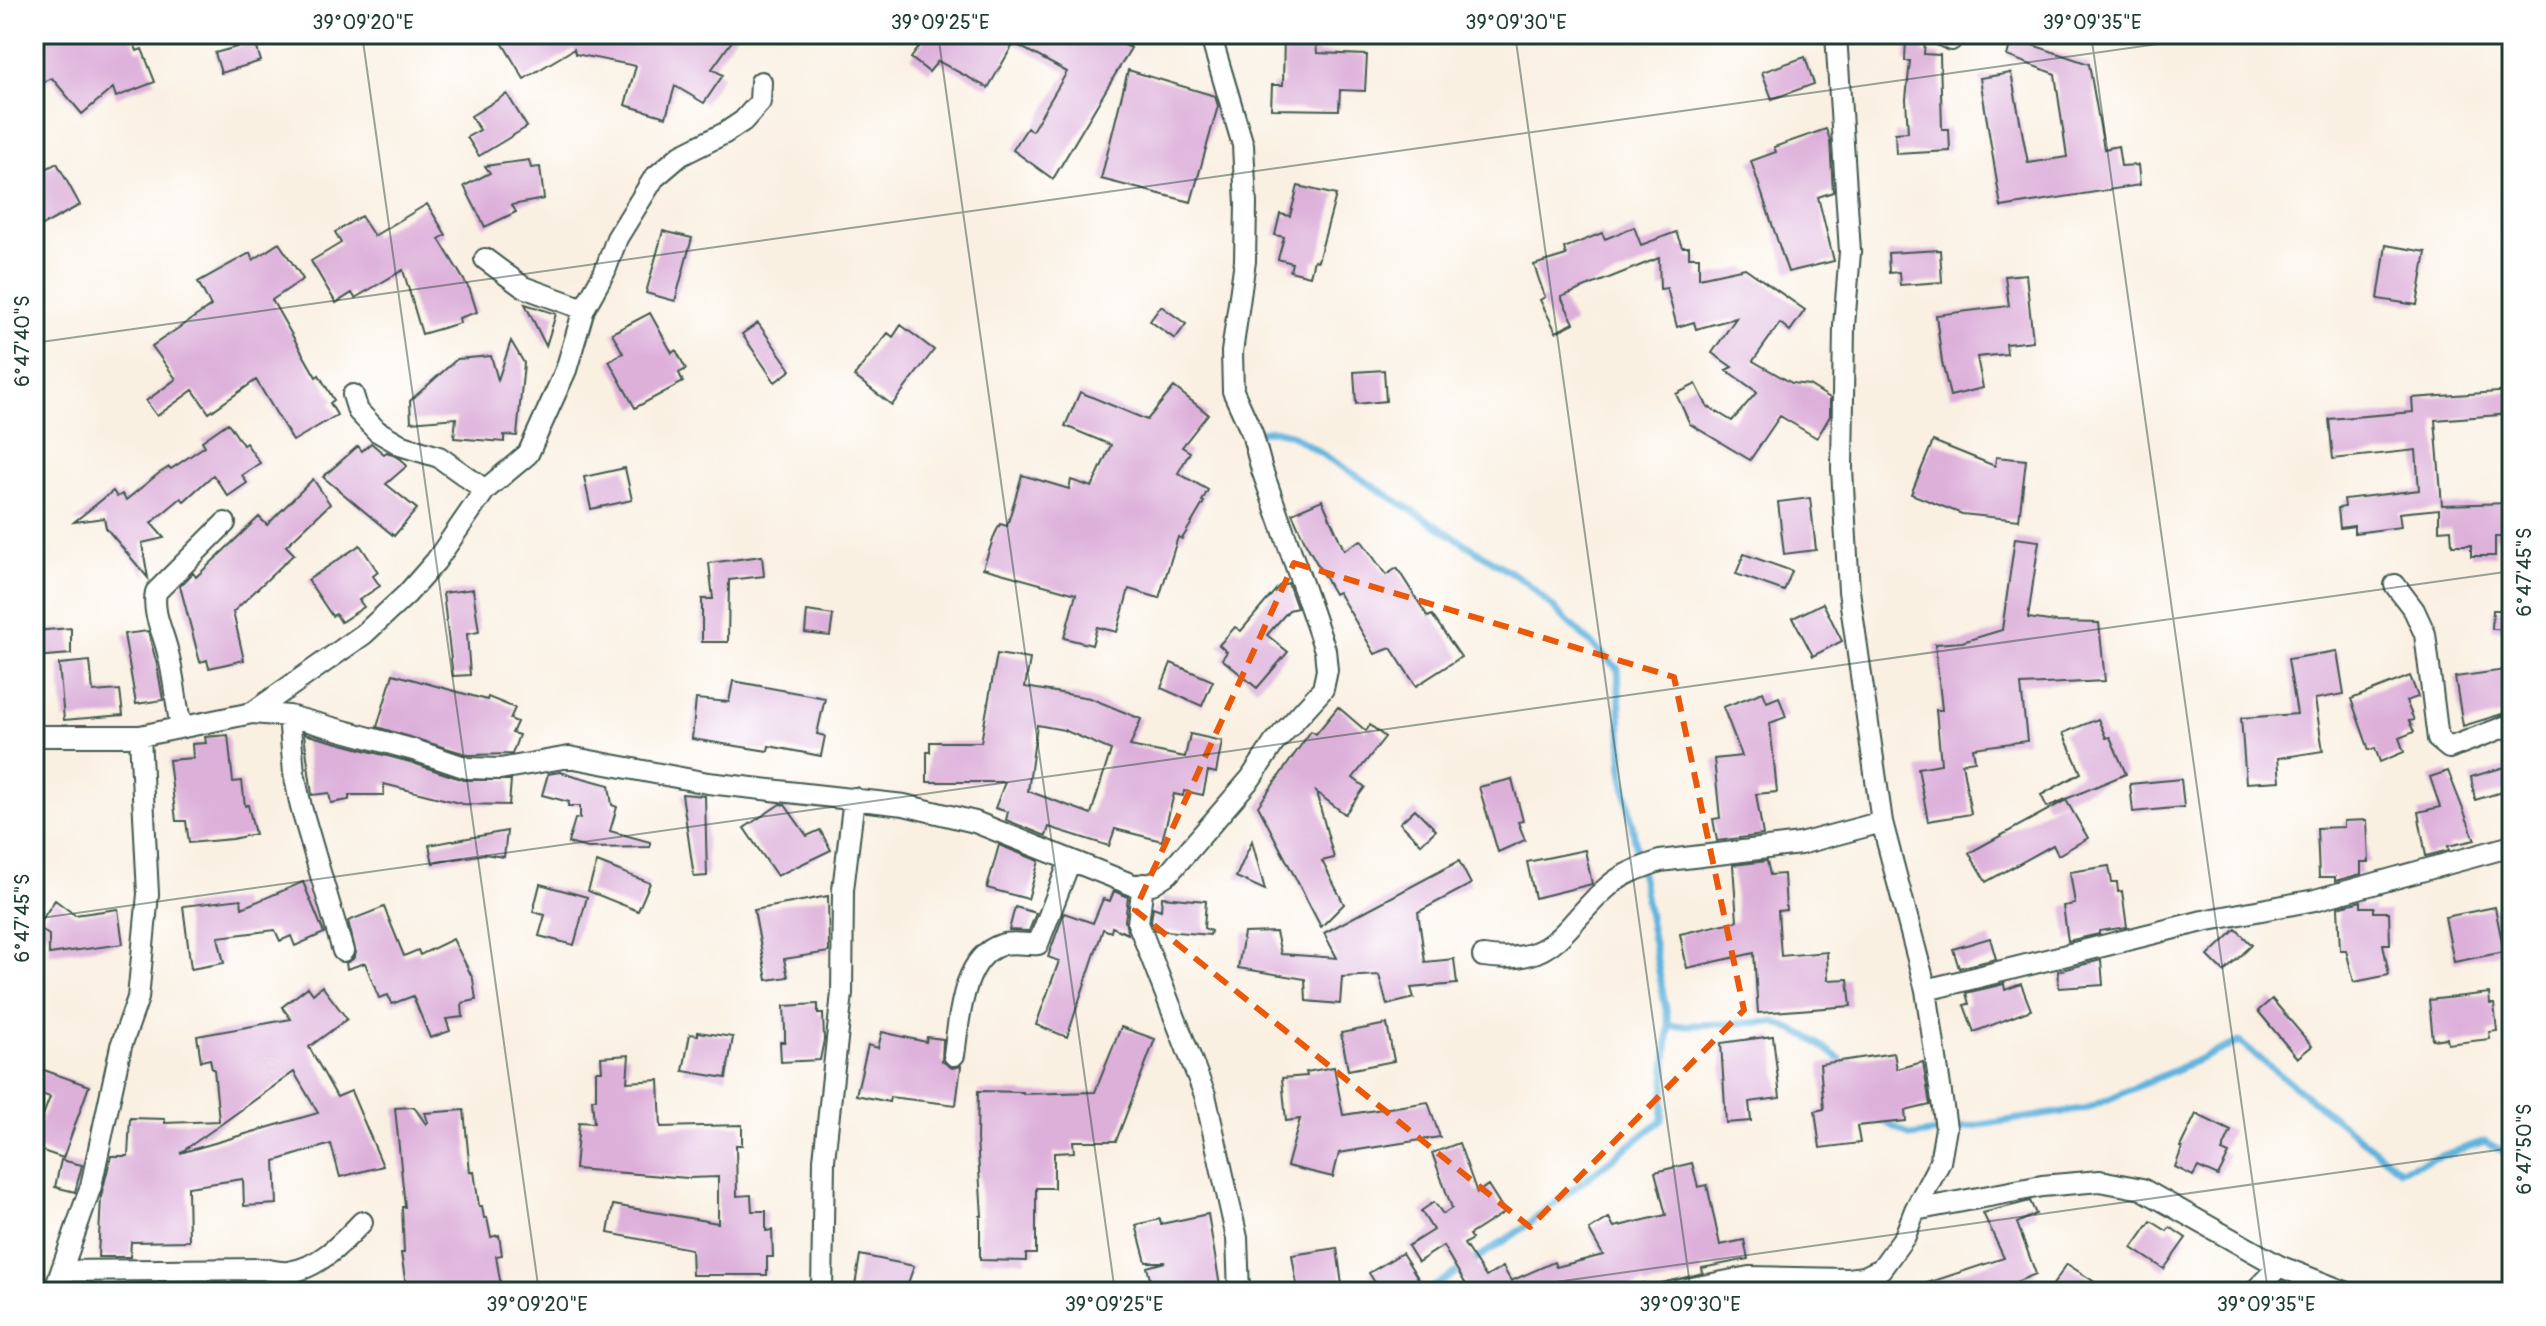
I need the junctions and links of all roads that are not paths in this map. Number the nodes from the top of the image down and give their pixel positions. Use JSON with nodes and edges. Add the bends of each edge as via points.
{"nodes":[{"id":1,"x":1210,"y":34,"type":"edge"},
{"id":2,"x":1836,"y":34,"type":"edge"},
{"id":3,"x":761,"y":82,"type":"dead end"},
{"id":4,"x":485,"y":259,"type":"dead end"},
{"id":5,"x":584,"y":309,"type":"junction"},
{"id":6,"x":353,"y":395,"type":"dead end"},
{"id":7,"x":485,"y":490,"type":"junction"},
{"id":8,"x":225,"y":523,"type":"dead end"},
{"id":9,"x":2395,"y":585,"type":"dead end"},
{"id":10,"x":252,"y":713,"type":"junction"},
{"id":11,"x":289,"y":716,"type":"junction"},
{"id":12,"x":2512,"y":724,"type":"edge"},
{"id":13,"x":181,"y":727,"type":"junction"},
{"id":14,"x":34,"y":736,"type":"edge"},
{"id":15,"x":140,"y":736,"type":"junction"},
{"id":16,"x":854,"y":798,"type":"junction"},
{"id":17,"x":1882,"y":822,"type":"junction"},
{"id":18,"x":2512,"y":846,"type":"edge"},
{"id":19,"x":1070,"y":861,"type":"junction"},
{"id":20,"x":1143,"y":884,"type":"junction"},
{"id":21,"x":343,"y":951,"type":"dead end"},
{"id":22,"x":1483,"y":956,"type":"dead end"},
{"id":23,"x":1926,"y":990,"type":"junction"},
{"id":24,"x":954,"y":1055,"type":"dead end"},
{"id":25,"x":1915,"y":1210,"type":"junction"},
{"id":26,"x":362,"y":1222,"type":"dead end"},
{"id":27,"x":2279,"y":1266,"type":"junction"},
{"id":28,"x":62,"y":1271,"type":"junction"},
{"id":29,"x":54,"y":1292,"type":"edge"},
{"id":30,"x":822,"y":1292,"type":"edge"},
{"id":31,"x":1239,"y":1292,"type":"edge"},
{"id":32,"x":1671,"y":1292,"type":"edge"},
{"id":33,"x":2254,"y":1292,"type":"edge"},
{"id":34,"x":2345,"y":1292,"type":"edge"}],
"edges":[{"from":1,"to":20,"type":"street","via":[[1243,145],[1245,261],[1232,352],[1233,391],[1252,433],[1325,650],[1327,670],[1323,689],[1274,743],[1251,778],[1169,873]]},
{"from":2,"to":17,"type":"street","via":[[1850,252],[1844,326],[1843,517]]},
{"from":3,"to":5,"type":"street","via":[[760,102],[743,121],[681,155],[654,178],[617,238]]},
{"from":4,"to":5,"type":"street","via":[[523,287]]},
{"from":5,"to":7,"type":"street","via":[[566,370],[528,454]]},
{"from":6,"to":7,"type":"street","via":[[358,411],[377,431],[439,457]]},
{"from":7,"to":10,"type":"street","via":[[407,594],[364,634]]},
{"from":8,"to":13,"type":"street","via":[[156,592]]},
{"from":9,"to":12,"type":"street","via":[[2425,634],[2438,739],[2449,748]]},
{"from":10,"to":11,"type":"street"},
{"from":10,"to":13,"type":"street"},
{"from":11,"to":16,"type":"street","via":[[467,768],[500,769],[569,757],[708,783]]},
{"from":11,"to":21,"type":"street","via":[[301,807]]},
{"from":13,"to":15,"type":"street"},
{"from":14,"to":15,"type":"street"},
{"from":15,"to":28,"type":"street","via":[[148,894],[138,998],[121,1046],[91,1186]]},
{"from":16,"to":19,"type":"street","via":[[975,822]]},
{"from":16,"to":30,"type":"street","via":[[843,890],[842,993],[824,1160]]},
{"from":17,"to":22,"type":"street","via":[[1800,844],[1650,864],[1611,884],[1559,939],[1534,953],[1511,960]]},
{"from":17,"to":23,"type":"street"},
{"from":18,"to":23,"type":"street","via":[[2315,900],[2203,921]]},
{"from":19,"to":20,"type":"street"},
{"from":19,"to":24,"type":"street","via":[[1038,944],[1004,943],[979,961],[968,980]]},
{"from":20,"to":31,"type":"street","via":[[1138,923],[1205,1095],[1237,1238]]},
{"from":23,"to":25,"type":"street","via":[[1946,1128],[1940,1162]]},
{"from":25,"to":27,"type":"street","via":[[2042,1186],[2100,1181],[2142,1189]]},
{"from":25,"to":32,"type":"street","via":[[1905,1236],[1881,1269],[1864,1277],[1749,1277]]},
{"from":26,"to":28,"type":"street","via":[[339,1247],[288,1272]]},
{"from":27,"to":33,"type":"street"},
{"from":27,"to":34,"type":"street"},
{"from":28,"to":29,"type":"street"}]}
